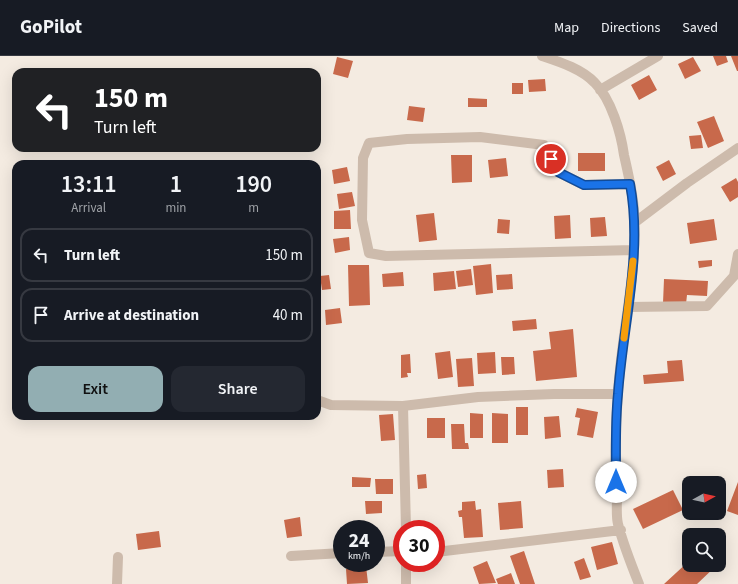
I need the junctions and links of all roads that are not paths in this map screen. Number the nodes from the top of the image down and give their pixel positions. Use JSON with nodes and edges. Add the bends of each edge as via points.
{"nodes":[{"id":1,"x":542,"y":56,"type":"edge"},
{"id":2,"x":658,"y":56,"type":"edge"},
{"id":3,"x":600,"y":90,"type":"junction"},
{"id":4,"x":738,"y":148,"type":"edge"},
{"id":5,"x":630,"y":184,"type":"junction"},
{"id":6,"x":634,"y":223,"type":"junction"},
{"id":7,"x":634,"y":250,"type":"junction"},
{"id":8,"x":738,"y":254,"type":"edge"},
{"id":9,"x":628,"y":307,"type":"junction"},
{"id":10,"x":618,"y":394,"type":"junction"},
{"id":11,"x":321,"y":401,"type":"edge"},
{"id":12,"x":403,"y":406,"type":"junction"},
{"id":13,"x":406,"y":520,"type":"edge"},
{"id":14,"x":621,"y":530,"type":"junction"},
{"id":15,"x":445,"y":551,"type":"edge"},
{"id":16,"x":333,"y":554,"type":"edge"},
{"id":17,"x":291,"y":556,"type":"dead end"},
{"id":18,"x":118,"y":557,"type":"dead end"},
{"id":19,"x":406,"y":572,"type":"edge"},
{"id":20,"x":116,"y":584,"type":"edge"},
{"id":21,"x":406,"y":584,"type":"edge"},
{"id":22,"x":639,"y":584,"type":"edge"}],
"edges":[{"from":1,"to":3,"type":"street","via":[[589,77]]},
{"from":2,"to":3,"type":"street"},
{"from":3,"to":5,"type":"street","via":[[620,132]]},
{"from":4,"to":6,"type":"street"},
{"from":5,"to":6,"type":"street"},
{"from":5,"to":7,"type":"street","via":[[584,185],[558,172],[544,145],[480,137],[369,143],[363,158],[362,220],[370,253],[386,256]]},
{"from":6,"to":7,"type":"street"},
{"from":7,"to":9,"type":"street"},
{"from":8,"to":9,"type":"street","via":[[734,276],[707,306]]},
{"from":9,"to":10,"type":"street"},
{"from":10,"to":12,"type":"street","via":[[478,397]]},
{"from":10,"to":14,"type":"street","via":[[616,482],[618,524]]},
{"from":11,"to":12,"type":"street","via":[[331,405]]},
{"from":12,"to":13,"type":"street"},
{"from":14,"to":15,"type":"street"},
{"from":14,"to":22,"type":"street"},
{"from":16,"to":17,"type":"street"},
{"from":18,"to":20,"type":"street"},
{"from":19,"to":21,"type":"street"}]}
